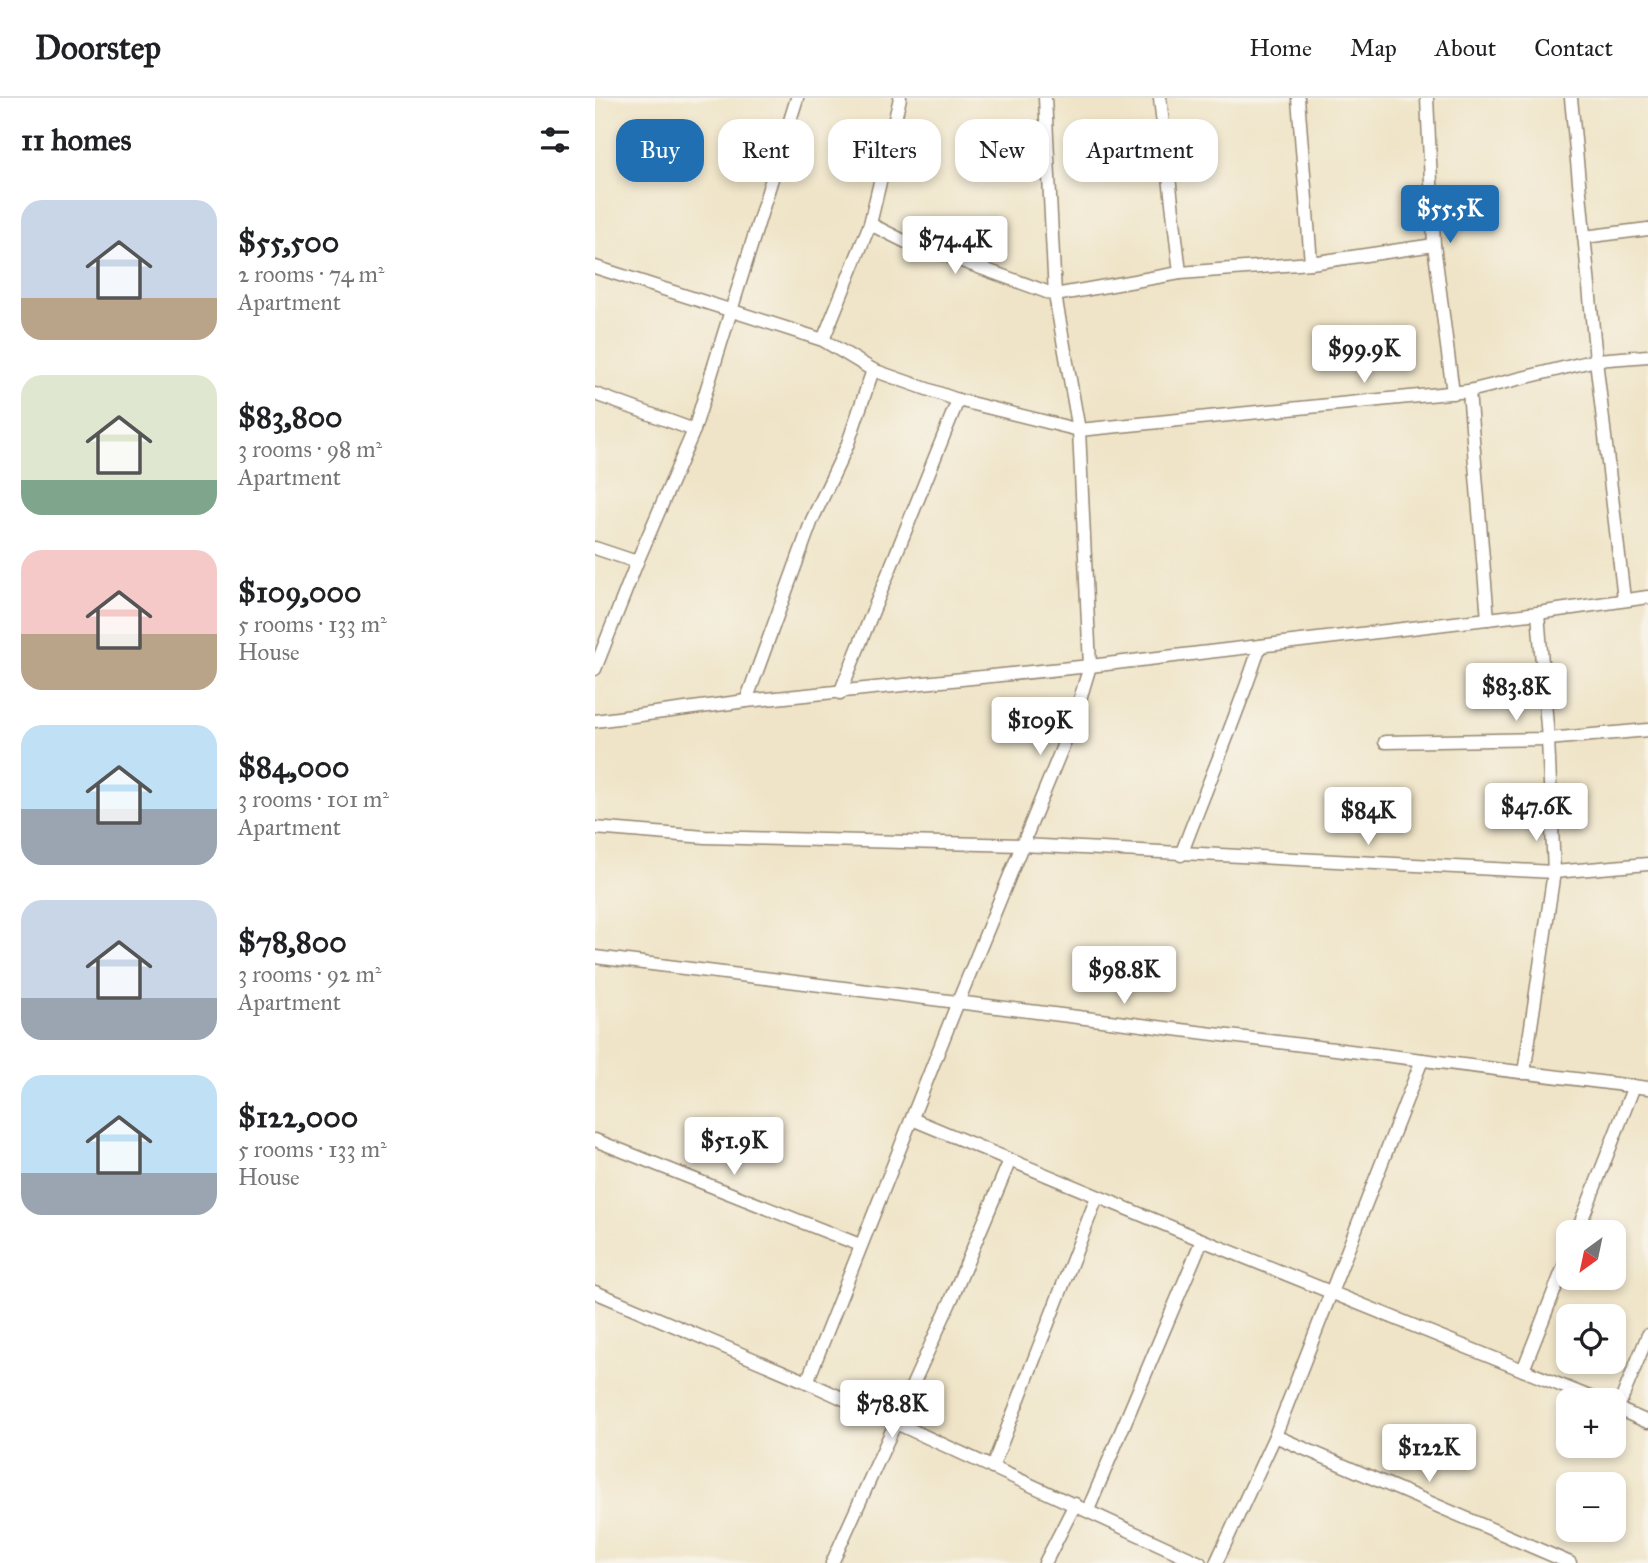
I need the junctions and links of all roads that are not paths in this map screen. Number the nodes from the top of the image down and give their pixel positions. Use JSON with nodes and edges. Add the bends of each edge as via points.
{"nodes":[{"id":1,"x":797,"y":98,"type":"edge"},
{"id":2,"x":900,"y":98,"type":"edge"},
{"id":3,"x":1045,"y":98,"type":"edge"},
{"id":4,"x":1160,"y":98,"type":"edge"},
{"id":5,"x":1298,"y":98,"type":"edge"},
{"id":6,"x":1427,"y":98,"type":"edge"},
{"id":7,"x":1571,"y":98,"type":"edge"},
{"id":8,"x":870,"y":224,"type":"junction"},
{"id":9,"x":1648,"y":229,"type":"edge"},
{"id":10,"x":1584,"y":237,"type":"junction"},
{"id":11,"x":1434,"y":245,"type":"junction"},
{"id":12,"x":1311,"y":262,"type":"junction"},
{"id":13,"x":595,"y":267,"type":"edge"},
{"id":14,"x":1180,"y":273,"type":"junction"},
{"id":15,"x":1055,"y":295,"type":"junction"},
{"id":16,"x":732,"y":310,"type":"junction"},
{"id":17,"x":823,"y":340,"type":"junction"},
{"id":18,"x":1648,"y":356,"type":"edge"},
{"id":19,"x":1596,"y":360,"type":"junction"},
{"id":20,"x":873,"y":370,"type":"junction"},
{"id":21,"x":1469,"y":391,"type":"junction"},
{"id":22,"x":1453,"y":393,"type":"junction"},
{"id":23,"x":595,"y":394,"type":"edge"},
{"id":24,"x":958,"y":400,"type":"junction"},
{"id":25,"x":694,"y":430,"type":"junction"},
{"id":26,"x":1079,"y":430,"type":"junction"},
{"id":27,"x":595,"y":548,"type":"edge"},
{"id":28,"x":637,"y":562,"type":"junction"},
{"id":29,"x":1648,"y":597,"type":"edge"},
{"id":30,"x":1624,"y":599,"type":"junction"},
{"id":31,"x":1538,"y":613,"type":"junction"},
{"id":32,"x":1488,"y":619,"type":"junction"},
{"id":33,"x":1261,"y":646,"type":"junction"},
{"id":34,"x":1090,"y":666,"type":"junction"},
{"id":35,"x":595,"y":669,"type":"edge"},
{"id":36,"x":841,"y":693,"type":"junction"},
{"id":37,"x":747,"y":701,"type":"junction"},
{"id":38,"x":595,"y":721,"type":"edge"},
{"id":39,"x":1648,"y":730,"type":"edge"},
{"id":40,"x":1548,"y":739,"type":"junction"},
{"id":41,"x":1385,"y":742,"type":"dead end"},
{"id":42,"x":595,"y":828,"type":"edge"},
{"id":43,"x":1023,"y":845,"type":"junction"},
{"id":44,"x":1181,"y":855,"type":"junction"},
{"id":45,"x":1648,"y":864,"type":"edge"},
{"id":46,"x":1554,"y":872,"type":"junction"},
{"id":47,"x":595,"y":957,"type":"edge"},
{"id":48,"x":958,"y":1002,"type":"junction"},
{"id":49,"x":1422,"y":1060,"type":"junction"},
{"id":50,"x":1524,"y":1073,"type":"junction"},
{"id":51,"x":1634,"y":1086,"type":"junction"},
{"id":52,"x":1648,"y":1088,"type":"edge"},
{"id":53,"x":912,"y":1119,"type":"junction"},
{"id":54,"x":595,"y":1140,"type":"edge"},
{"id":55,"x":1010,"y":1160,"type":"junction"},
{"id":56,"x":1097,"y":1197,"type":"junction"},
{"id":57,"x":1582,"y":1220,"type":"edge"},
{"id":58,"x":1202,"y":1240,"type":"junction"},
{"id":59,"x":860,"y":1245,"type":"junction"},
{"id":60,"x":1556,"y":1286,"type":"edge"},
{"id":61,"x":595,"y":1292,"type":"edge"},
{"id":62,"x":1332,"y":1292,"type":"junction"},
{"id":63,"x":1648,"y":1335,"type":"edge"},
{"id":64,"x":1523,"y":1370,"type":"junction"},
{"id":65,"x":807,"y":1382,"type":"junction"},
{"id":66,"x":1567,"y":1388,"type":"edge"},
{"id":67,"x":1624,"y":1388,"type":"edge"},
{"id":68,"x":1626,"y":1412,"type":"edge"},
{"id":69,"x":1648,"y":1422,"type":"edge"},
{"id":70,"x":895,"y":1423,"type":"junction"},
{"id":71,"x":1275,"y":1436,"type":"junction"},
{"id":72,"x":992,"y":1468,"type":"junction"},
{"id":73,"x":1075,"y":1504,"type":"junction"},
{"id":74,"x":1088,"y":1510,"type":"junction"},
{"id":75,"x":832,"y":1563,"type":"edge"},
{"id":76,"x":1045,"y":1563,"type":"edge"},
{"id":77,"x":1200,"y":1563,"type":"edge"},
{"id":78,"x":1216,"y":1563,"type":"edge"},
{"id":79,"x":1570,"y":1563,"type":"edge"}],
"edges":[{"from":1,"to":16,"type":"street"},
{"from":2,"to":8,"type":"street"},
{"from":3,"to":15,"type":"street"},
{"from":4,"to":14,"type":"street"},
{"from":5,"to":12,"type":"street"},
{"from":6,"to":11,"type":"street"},
{"from":7,"to":10,"type":"street"},
{"from":8,"to":15,"type":"street","via":[[908,243]]},
{"from":8,"to":17,"type":"street"},
{"from":9,"to":10,"type":"street"},
{"from":10,"to":19,"type":"street"},
{"from":11,"to":12,"type":"street"},
{"from":11,"to":22,"type":"street"},
{"from":12,"to":14,"type":"street"},
{"from":13,"to":16,"type":"street"},
{"from":14,"to":15,"type":"street"},
{"from":15,"to":26,"type":"street"},
{"from":16,"to":17,"type":"street"},
{"from":16,"to":25,"type":"street"},
{"from":17,"to":20,"type":"street"},
{"from":18,"to":19,"type":"street"},
{"from":19,"to":21,"type":"street"},
{"from":19,"to":30,"type":"street"},
{"from":20,"to":24,"type":"street"},
{"from":20,"to":37,"type":"street","via":[[846,446],[812,520]]},
{"from":21,"to":22,"type":"street"},
{"from":21,"to":32,"type":"street"},
{"from":22,"to":26,"type":"street"},
{"from":23,"to":25,"type":"street"},
{"from":24,"to":26,"type":"street"},
{"from":24,"to":36,"type":"street"},
{"from":25,"to":28,"type":"street"},
{"from":26,"to":34,"type":"street"},
{"from":27,"to":28,"type":"street"},
{"from":28,"to":35,"type":"street"},
{"from":29,"to":30,"type":"street"},
{"from":30,"to":31,"type":"street"},
{"from":31,"to":32,"type":"street"},
{"from":31,"to":40,"type":"street"},
{"from":32,"to":33,"type":"street"},
{"from":33,"to":34,"type":"street"},
{"from":33,"to":44,"type":"street"},
{"from":34,"to":36,"type":"street"},
{"from":34,"to":43,"type":"street","via":[[1074,719]]},
{"from":36,"to":37,"type":"street"},
{"from":37,"to":38,"type":"street"},
{"from":39,"to":40,"type":"street"},
{"from":40,"to":41,"type":"street"},
{"from":40,"to":46,"type":"street"},
{"from":42,"to":43,"type":"street","via":[[705,836]]},
{"from":43,"to":44,"type":"street"},
{"from":43,"to":48,"type":"street"},
{"from":44,"to":46,"type":"street"},
{"from":45,"to":46,"type":"street"},
{"from":46,"to":50,"type":"street"},
{"from":47,"to":48,"type":"street"},
{"from":48,"to":49,"type":"street"},
{"from":48,"to":53,"type":"street"},
{"from":49,"to":50,"type":"street"},
{"from":49,"to":62,"type":"street"},
{"from":50,"to":51,"type":"street"},
{"from":51,"to":52,"type":"street"},
{"from":51,"to":57,"type":"street"},
{"from":53,"to":55,"type":"street"},
{"from":53,"to":59,"type":"street"},
{"from":54,"to":59,"type":"street"},
{"from":55,"to":56,"type":"street"},
{"from":55,"to":70,"type":"street"},
{"from":56,"to":58,"type":"street"},
{"from":56,"to":72,"type":"street"},
{"from":58,"to":62,"type":"street"},
{"from":58,"to":74,"type":"street"},
{"from":59,"to":65,"type":"street"},
{"from":60,"to":64,"type":"street"},
{"from":61,"to":65,"type":"street"},
{"from":62,"to":64,"type":"street"},
{"from":62,"to":71,"type":"street"},
{"from":63,"to":67,"type":"street"},
{"from":64,"to":66,"type":"street"},
{"from":65,"to":70,"type":"street"},
{"from":68,"to":69,"type":"street"},
{"from":70,"to":72,"type":"street"},
{"from":70,"to":75,"type":"street"},
{"from":71,"to":78,"type":"street"},
{"from":71,"to":79,"type":"street"},
{"from":72,"to":73,"type":"street"},
{"from":73,"to":74,"type":"street"},
{"from":73,"to":76,"type":"street"},
{"from":74,"to":77,"type":"street"}]}
